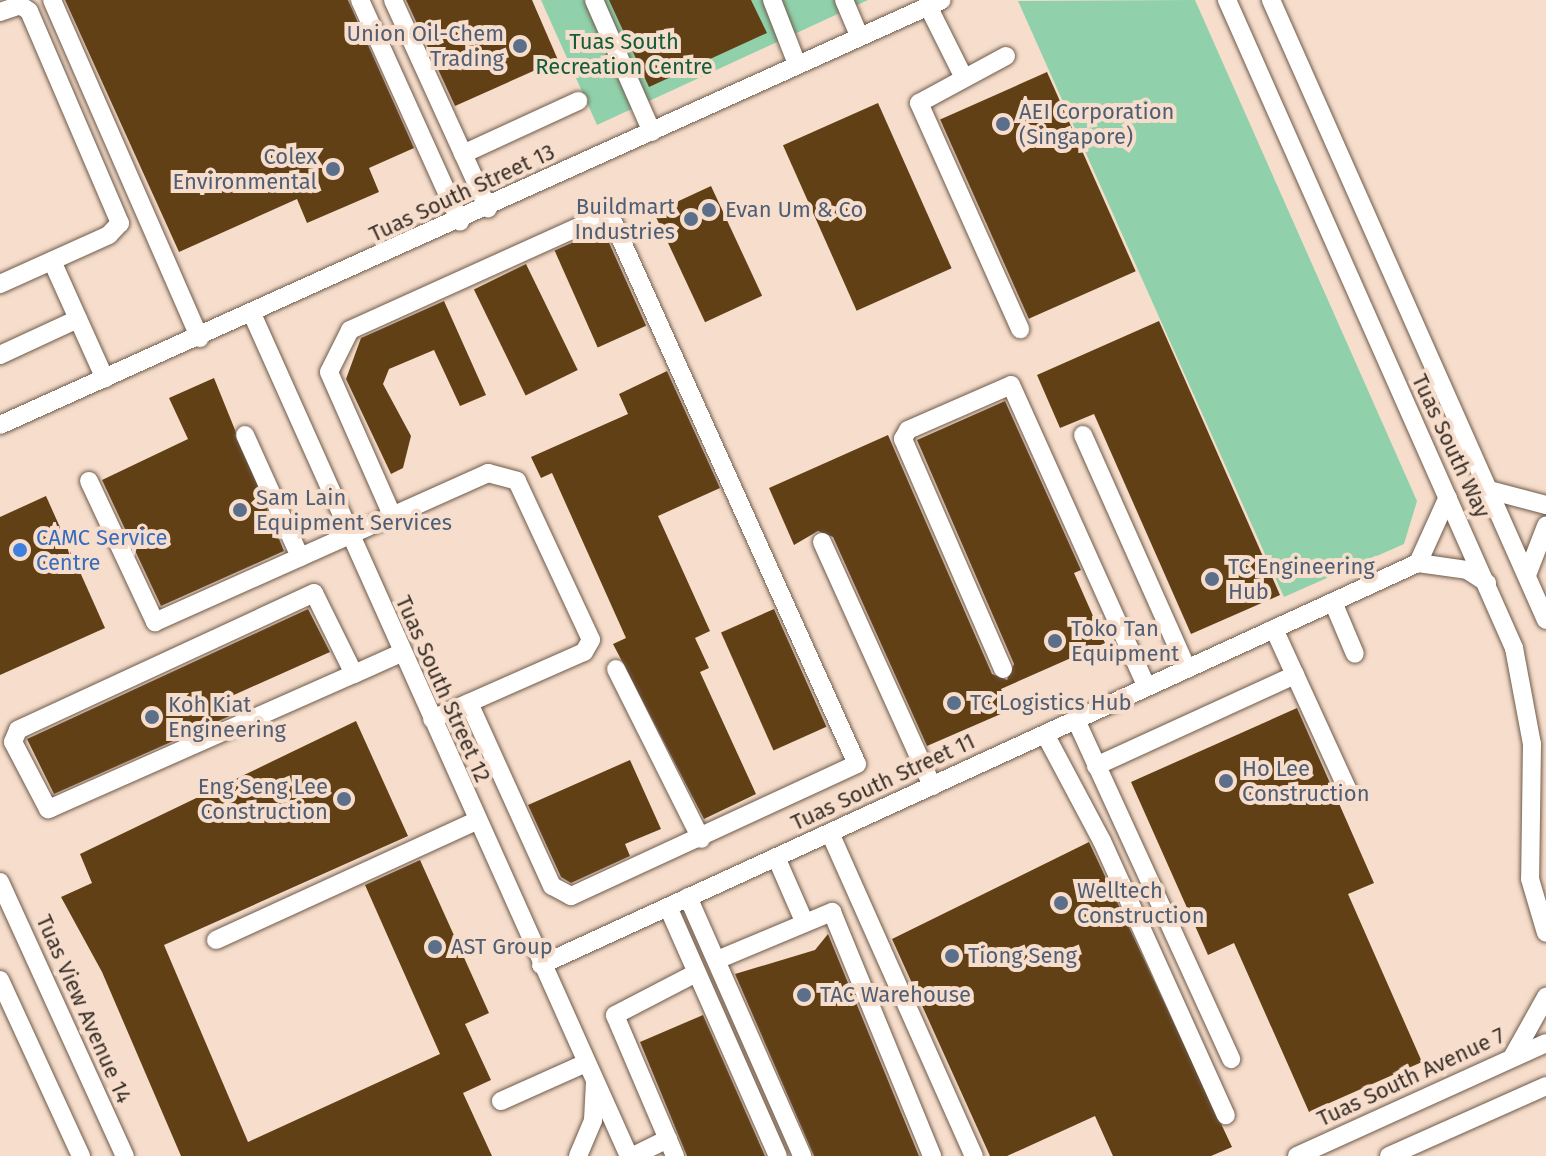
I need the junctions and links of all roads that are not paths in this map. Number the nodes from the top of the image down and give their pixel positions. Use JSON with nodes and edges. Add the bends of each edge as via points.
{"nodes":[{"id":1,"x":52,"y":0,"type":"edge"},
{"id":2,"x":360,"y":0,"type":"edge"},
{"id":3,"x":393,"y":0,"type":"edge"},
{"id":4,"x":594,"y":0,"type":"edge"},
{"id":5,"x":772,"y":0,"type":"edge"},
{"id":6,"x":844,"y":0,"type":"edge"},
{"id":7,"x":1227,"y":0,"type":"edge"},
{"id":8,"x":1271,"y":0,"type":"edge"},
{"id":9,"x":935,"y":3,"type":"edge"},
{"id":10,"x":0,"y":12,"type":"edge"},
{"id":11,"x":859,"y":35,"type":"junction"},
{"id":12,"x":1006,"y":56,"type":"dead end"},
{"id":13,"x":797,"y":64,"type":"junction"},
{"id":14,"x":963,"y":76,"type":"junction"},
{"id":15,"x":578,"y":101,"type":"dead end"},
{"id":16,"x":652,"y":132,"type":"junction"},
{"id":17,"x":463,"y":154,"type":"junction"},
{"id":18,"x":488,"y":208,"type":"junction"},
{"id":19,"x":460,"y":221,"type":"junction"},
{"id":20,"x":52,"y":261,"type":"junction"},
{"id":21,"x":0,"y":284,"type":"edge"},
{"id":22,"x":253,"y":316,"type":"junction"},
{"id":23,"x":78,"y":319,"type":"junction"},
{"id":24,"x":1020,"y":329,"type":"dead end"},
{"id":25,"x":200,"y":338,"type":"junction"},
{"id":26,"x":0,"y":355,"type":"edge"},
{"id":27,"x":105,"y":379,"type":"junction"},
{"id":28,"x":0,"y":425,"type":"edge"},
{"id":29,"x":245,"y":435,"type":"dead end"},
{"id":30,"x":1083,"y":435,"type":"dead end"},
{"id":31,"x":89,"y":481,"type":"dead end"},
{"id":32,"x":1489,"y":490,"type":"junction"},
{"id":33,"x":1448,"y":497,"type":"junction"},
{"id":34,"x":1546,"y":505,"type":"edge"},
{"id":35,"x":392,"y":515,"type":"junction"},
{"id":36,"x":1546,"y":526,"type":"edge"},
{"id":37,"x":347,"y":535,"type":"junction"},
{"id":38,"x":822,"y":542,"type":"dead end"},
{"id":39,"x":300,"y":557,"type":"junction"},
{"id":40,"x":1418,"y":563,"type":"junction"},
{"id":41,"x":1527,"y":575,"type":"junction"},
{"id":42,"x":1487,"y":583,"type":"junction"},
{"id":43,"x":1333,"y":602,"type":"junction"},
{"id":44,"x":1546,"y":620,"type":"edge"},
{"id":45,"x":1274,"y":629,"type":"junction"},
{"id":46,"x":401,"y":653,"type":"junction"},
{"id":47,"x":1355,"y":654,"type":"dead end"},
{"id":48,"x":616,"y":669,"type":"dead end"},
{"id":49,"x":1003,"y":669,"type":"dead end"},
{"id":50,"x":1187,"y":669,"type":"junction"},
{"id":51,"x":354,"y":674,"type":"junction"},
{"id":52,"x":1295,"y":675,"type":"junction"},
{"id":53,"x":1147,"y":687,"type":"junction"},
{"id":54,"x":469,"y":703,"type":"junction"},
{"id":55,"x":432,"y":719,"type":"junction"},
{"id":56,"x":1076,"y":720,"type":"junction"},
{"id":57,"x":1045,"y":734,"type":"junction"},
{"id":58,"x":1096,"y":766,"type":"junction"},
{"id":59,"x":932,"y":786,"type":"junction"},
{"id":60,"x":1348,"y":791,"type":"dead end"},
{"id":61,"x":476,"y":821,"type":"junction"},
{"id":62,"x":830,"y":833,"type":"junction"},
{"id":63,"x":701,"y":839,"type":"junction"},
{"id":64,"x":776,"y":857,"type":"junction"},
{"id":65,"x":0,"y":882,"type":"edge"},
{"id":66,"x":688,"y":897,"type":"junction"},
{"id":67,"x":668,"y":907,"type":"junction"},
{"id":68,"x":804,"y":921,"type":"junction"},
{"id":69,"x":1546,"y":933,"type":"edge"},
{"id":70,"x":216,"y":940,"type":"dead end"},
{"id":71,"x":717,"y":960,"type":"junction"},
{"id":72,"x":541,"y":965,"type":"junction"},
{"id":73,"x":696,"y":973,"type":"junction"},
{"id":74,"x":0,"y":980,"type":"edge"},
{"id":75,"x":1546,"y":997,"type":"edge"},
{"id":76,"x":1546,"y":1043,"type":"edge"},
{"id":77,"x":1513,"y":1056,"type":"junction"},
{"id":78,"x":1231,"y":1059,"type":"dead end"},
{"id":79,"x":586,"y":1063,"type":"junction"},
{"id":80,"x":595,"y":1081,"type":"junction"},
{"id":81,"x":1541,"y":1091,"type":"edge"},
{"id":82,"x":501,"y":1101,"type":"dead end"},
{"id":83,"x":1226,"y":1115,"type":"dead end"},
{"id":84,"x":672,"y":1148,"type":"edge"},
{"id":85,"x":81,"y":1156,"type":"edge"},
{"id":86,"x":125,"y":1156,"type":"edge"},
{"id":87,"x":578,"y":1156,"type":"edge"},
{"id":88,"x":631,"y":1156,"type":"edge"},
{"id":89,"x":778,"y":1156,"type":"edge"},
{"id":90,"x":802,"y":1156,"type":"edge"},
{"id":91,"x":932,"y":1156,"type":"edge"},
{"id":92,"x":974,"y":1156,"type":"edge"},
{"id":93,"x":1297,"y":1156,"type":"edge"},
{"id":94,"x":1389,"y":1156,"type":"edge"}],
"edges":[{"from":1,"to":25,"type":"street"},
{"from":2,"to":19,"type":"street"},
{"from":3,"to":17,"type":"street"},
{"from":4,"to":16,"type":"street"},
{"from":5,"to":13,"type":"street"},
{"from":6,"to":11,"type":"street"},
{"from":7,"to":33,"type":"street","name":"Tuas South Way"},
{"from":8,"to":32,"type":"street","name":"Tuas South Way"},
{"from":9,"to":11,"type":"street","name":"Tuas South Street 13"},
{"from":9,"to":14,"type":"street"},
{"from":10,"to":20,"type":"street","via":[[20,5],[29,11],[120,217],[109,235]]},
{"from":11,"to":13,"type":"street","name":"Tuas South Street 13"},
{"from":12,"to":14,"type":"street"},
{"from":13,"to":16,"type":"street","name":"Tuas South Street 13"},
{"from":14,"to":24,"type":"street","via":[[919,103]]},
{"from":15,"to":17,"type":"street"},
{"from":16,"to":18,"type":"street","name":"Tuas South Street 13"},
{"from":17,"to":18,"type":"street"},
{"from":18,"to":19,"type":"street","name":"Tuas South Street 13"},
{"from":19,"to":22,"type":"street","name":"Tuas South Street 13"},
{"from":20,"to":21,"type":"street"},
{"from":20,"to":23,"type":"street"},
{"from":22,"to":25,"type":"street","name":"Tuas South Street 13"},
{"from":22,"to":37,"type":"street","name":"Tuas South Street 12"},
{"from":23,"to":26,"type":"street"},
{"from":23,"to":27,"type":"street"},
{"from":25,"to":27,"type":"street","name":"Tuas South Street 13"},
{"from":27,"to":28,"type":"street","name":"Tuas South Street 13"},
{"from":29,"to":39,"type":"street"},
{"from":30,"to":50,"type":"street"},
{"from":31,"to":39,"type":"street","via":[[155,622]]},
{"from":32,"to":34,"type":"street"},
{"from":32,"to":41,"type":"street","name":"Tuas South Way"},
{"from":33,"to":40,"type":"street"},
{"from":33,"to":42,"type":"street","name":"Tuas South Way"},
{"from":35,"to":37,"type":"street"},
{"from":35,"to":54,"type":"street","via":[[488,473],[517,481],[590,633],[584,652]]},
{"from":35,"to":63,"type":"street","via":[[330,376],[350,330],[613,215],[857,764]]},
{"from":36,"to":41,"type":"street"},
{"from":37,"to":39,"type":"street"},
{"from":37,"to":46,"type":"street","name":"Tuas South Street 12"},
{"from":38,"to":59,"type":"street"},
{"from":40,"to":42,"type":"street","via":[[1467,570]]},
{"from":40,"to":43,"type":"street","name":"Tuas South Street 11"},
{"from":41,"to":44,"type":"street","name":"Tuas South Way"},
{"from":42,"to":69,"type":"street","name":"Tuas South Way","via":[[1527,697],[1530,879]]},
{"from":43,"to":45,"type":"street","name":"Tuas South Street 11"},
{"from":43,"to":47,"type":"street"},
{"from":45,"to":50,"type":"street","name":"Tuas South Street 11"},
{"from":45,"to":52,"type":"street"},
{"from":46,"to":51,"type":"street"},
{"from":46,"to":55,"type":"street","name":"Tuas South Street 12"},
{"from":48,"to":63,"type":"street"},
{"from":49,"to":53,"type":"street","via":[[903,439],[908,430],[1011,385]]},
{"from":50,"to":53,"type":"street","name":"Tuas South Street 11"},
{"from":51,"to":51,"type":"street","via":[[48,809],[13,742],[18,730],[314,593]]},
{"from":52,"to":58,"type":"street"},
{"from":52,"to":60,"type":"street"},
{"from":53,"to":56,"type":"street","name":"Tuas South Street 11"},
{"from":54,"to":55,"type":"street"},
{"from":54,"to":63,"type":"street","via":[[555,889],[575,896]]},
{"from":55,"to":61,"type":"street","name":"Tuas South Street 12"},
{"from":56,"to":57,"type":"street","name":"Tuas South Street 11"},
{"from":56,"to":58,"type":"street"},
{"from":57,"to":59,"type":"street","name":"Tuas South Street 11"},
{"from":57,"to":83,"type":"street"},
{"from":58,"to":78,"type":"street"},
{"from":59,"to":62,"type":"street","name":"Tuas South Street 11"},
{"from":61,"to":70,"type":"street"},
{"from":61,"to":72,"type":"street","name":"Tuas South Street 12"},
{"from":62,"to":64,"type":"street","name":"Tuas South Street 11"},
{"from":62,"to":92,"type":"street"},
{"from":64,"to":66,"type":"street","name":"Tuas South Street 11"},
{"from":64,"to":68,"type":"street"},
{"from":65,"to":86,"type":"street","name":"Tuas View Avenue 14"},
{"from":66,"to":67,"type":"street","name":"Tuas South Street 11"},
{"from":66,"to":71,"type":"street"},
{"from":67,"to":72,"type":"street","name":"Tuas South Street 11"},
{"from":67,"to":73,"type":"street"},
{"from":68,"to":71,"type":"street"},
{"from":68,"to":91,"type":"street","via":[[832,912]]},
{"from":71,"to":90,"type":"street"},
{"from":72,"to":79,"type":"street","name":"Tuas South Street 12"},
{"from":73,"to":84,"type":"street","via":[[615,1015]]},
{"from":73,"to":89,"type":"street"},
{"from":74,"to":85,"type":"street"},
{"from":75,"to":77,"type":"street"},
{"from":76,"to":77,"type":"street","name":"Tuas South Avenue 7"},
{"from":77,"to":93,"type":"street","name":"Tuas South Avenue 7"},
{"from":79,"to":80,"type":"street","name":"Tuas South Street 12"},
{"from":79,"to":82,"type":"street"},
{"from":80,"to":87,"type":"street","name":"Tuas South Street 12","via":[[593,1120]]},
{"from":80,"to":88,"type":"street","name":"Tuas South Street 12"},
{"from":81,"to":94,"type":"street"},
{"from":84,"to":88,"type":"street"}]}
